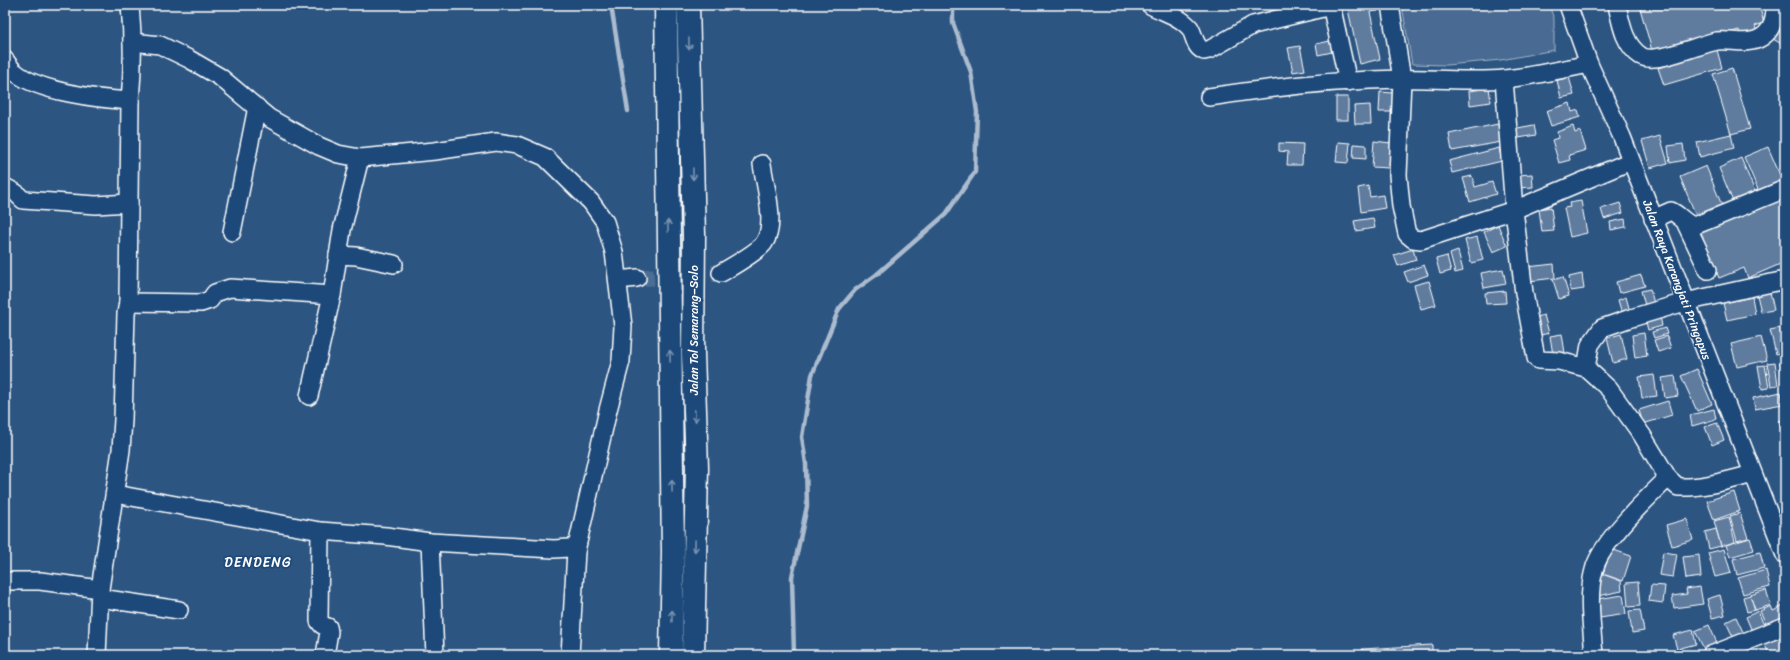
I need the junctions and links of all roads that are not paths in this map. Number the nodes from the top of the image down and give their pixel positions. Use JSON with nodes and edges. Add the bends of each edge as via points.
{"nodes":[{"id":1,"x":130,"y":5,"type":"edge"},
{"id":2,"x":666,"y":5,"type":"edge"},
{"id":3,"x":688,"y":5,"type":"edge"},
{"id":4,"x":1150,"y":5,"type":"edge"},
{"id":5,"x":1390,"y":5,"type":"edge"},
{"id":6,"x":1568,"y":5,"type":"edge"},
{"id":7,"x":1617,"y":5,"type":"edge"},
{"id":8,"x":1775,"y":5,"type":"edge"},
{"id":9,"x":1331,"y":6,"type":"edge"},
{"id":10,"x":132,"y":42,"type":"junction"},
{"id":11,"x":5,"y":60,"type":"edge"},
{"id":12,"x":1589,"y":64,"type":"junction"},
{"id":13,"x":1402,"y":79,"type":"junction"},
{"id":14,"x":1504,"y":79,"type":"junction"},
{"id":15,"x":1348,"y":82,"type":"junction"},
{"id":16,"x":1209,"y":97,"type":"dead end"},
{"id":17,"x":130,"y":101,"type":"junction"},
{"id":18,"x":257,"y":107,"type":"junction"},
{"id":19,"x":360,"y":158,"type":"junction"},
{"id":20,"x":1631,"y":162,"type":"junction"},
{"id":21,"x":762,"y":164,"type":"dead end"},
{"id":22,"x":5,"y":187,"type":"edge"},
{"id":23,"x":1785,"y":189,"type":"edge"},
{"id":24,"x":129,"y":203,"type":"junction"},
{"id":25,"x":1514,"y":210,"type":"junction"},
{"id":26,"x":1653,"y":219,"type":"junction"},
{"id":27,"x":1686,"y":224,"type":"junction"},
{"id":28,"x":232,"y":232,"type":"dead end"},
{"id":29,"x":338,"y":255,"type":"junction"},
{"id":30,"x":394,"y":264,"type":"dead end"},
{"id":31,"x":1708,"y":270,"type":"dead end"},
{"id":32,"x":721,"y":273,"type":"tunnel mouth"},
{"id":33,"x":637,"y":278,"type":"tunnel mouth"},
{"id":34,"x":618,"y":280,"type":"junction"},
{"id":35,"x":1785,"y":280,"type":"edge"},
{"id":36,"x":332,"y":295,"type":"junction"},
{"id":37,"x":128,"y":302,"type":"junction"},
{"id":38,"x":1685,"y":302,"type":"junction"},
{"id":39,"x":1586,"y":368,"type":"junction"},
{"id":40,"x":309,"y":396,"type":"dead end"},
{"id":41,"x":1753,"y":474,"type":"junction"},
{"id":42,"x":1668,"y":478,"type":"junction"},
{"id":43,"x":114,"y":494,"type":"junction"},
{"id":44,"x":320,"y":531,"type":"junction"},
{"id":45,"x":430,"y":542,"type":"junction"},
{"id":46,"x":576,"y":551,"type":"junction"},
{"id":47,"x":1785,"y":555,"type":"edge"},
{"id":48,"x":5,"y":581,"type":"edge"},
{"id":49,"x":100,"y":593,"type":"junction"},
{"id":50,"x":179,"y":610,"type":"dead end"},
{"id":51,"x":1785,"y":626,"type":"edge"},
{"id":52,"x":97,"y":655,"type":"edge"},
{"id":53,"x":325,"y":655,"type":"edge"},
{"id":54,"x":435,"y":655,"type":"edge"},
{"id":55,"x":570,"y":655,"type":"edge"},
{"id":56,"x":671,"y":655,"type":"edge"},
{"id":57,"x":693,"y":655,"type":"edge"},
{"id":58,"x":1594,"y":655,"type":"edge"},
{"id":59,"x":1711,"y":655,"type":"edge"}],
"edges":[{"from":1,"to":10,"type":"street"},
{"from":56,"to":2,"type":"highway","name":"Jalan Tol Semarang–Solo","one_way":true,"via":[[673,552]]},
{"from":3,"to":57,"type":"highway","name":"Jalan Tol Semarang–Solo","one_way":true,"via":[[697,468]]},
{"from":4,"to":9,"type":"street","via":[[1181,19],[1191,30],[1197,47],[1204,51],[1253,25]]},
{"from":5,"to":13,"type":"street"},
{"from":6,"to":12,"type":"street","name":"Jalan Raya Karangjati Pringapus"},
{"from":7,"to":8,"type":"street","via":[[1623,30],[1632,49],[1643,57],[1659,58],[1718,41],[1735,42],[1762,38],[1775,18]]},
{"from":9,"to":15,"type":"street"},
{"from":10,"to":17,"type":"street"},
{"from":10,"to":18,"type":"street","via":[[160,45],[189,59],[220,77]]},
{"from":11,"to":17,"type":"street","via":[[15,72],[43,86],[102,99]]},
{"from":12,"to":14,"type":"street","via":[[1544,74]]},
{"from":12,"to":20,"type":"street","name":"Jalan Raya Karangjati Pringapus"},
{"from":13,"to":14,"type":"street"},
{"from":13,"to":15,"type":"street"},
{"from":13,"to":25,"type":"street","via":[[1398,175],[1407,234],[1413,239],[1421,240]]},
{"from":14,"to":25,"type":"street"},
{"from":15,"to":16,"type":"street"},
{"from":17,"to":24,"type":"street"},
{"from":18,"to":19,"type":"street","via":[[269,118],[319,146],[338,154]]},
{"from":18,"to":28,"type":"street"},
{"from":19,"to":29,"type":"street"},
{"from":19,"to":34,"type":"street","via":[[496,142],[517,144],[545,157],[591,202],[605,222],[614,252]]},
{"from":20,"to":25,"type":"street"},
{"from":20,"to":26,"type":"street","name":"Jalan Raya Karangjati Pringapus"},
{"from":21,"to":32,"type":"street","via":[[771,224],[769,235],[763,245]]},
{"from":22,"to":24,"type":"street","via":[[23,200],[96,205]]},
{"from":23,"to":27,"type":"street","via":[[1702,224]]},
{"from":24,"to":37,"type":"street"},
{"from":25,"to":39,"type":"street","via":[[1524,293],[1536,358]]},
{"from":26,"to":27,"type":"street","via":[[1671,211]]},
{"from":26,"to":38,"type":"street","name":"Jalan Raya Karangjati Pringapus"},
{"from":27,"to":31,"type":"street"},
{"from":29,"to":30,"type":"street"},
{"from":29,"to":36,"type":"street"},
{"from":33,"to":34,"type":"street"},
{"from":34,"to":46,"type":"street","via":[[623,326],[620,361]]},
{"from":35,"to":38,"type":"street"},
{"from":36,"to":37,"type":"street","via":[[230,288],[215,293],[210,300],[201,303]]},
{"from":36,"to":40,"type":"street"},
{"from":37,"to":43,"type":"street","via":[[121,450]]},
{"from":38,"to":39,"type":"street","via":[[1602,328],[1590,345]]},
{"from":38,"to":41,"type":"street","name":"Jalan Raya Karangjati Pringapus"},
{"from":39,"to":42,"type":"street","via":[[1609,389],[1642,435]]},
{"from":41,"to":42,"type":"street","via":[[1691,488],[1678,487]]},
{"from":41,"to":47,"type":"street","name":"Jalan Raya Karangjati Pringapus"},
{"from":42,"to":58,"type":"street","via":[[1620,529],[1599,556],[1593,570]]},
{"from":43,"to":44,"type":"street"},
{"from":43,"to":49,"type":"street"},
{"from":44,"to":45,"type":"street"},
{"from":44,"to":53,"type":"street","via":[[319,621],[328,627],[329,632]]},
{"from":45,"to":46,"type":"street","via":[[568,548]]},
{"from":45,"to":54,"type":"street"},
{"from":46,"to":55,"type":"street"},
{"from":48,"to":49,"type":"street","via":[[40,581]]},
{"from":49,"to":50,"type":"street"},
{"from":49,"to":52,"type":"street"},
{"from":51,"to":59,"type":"street"}]}
